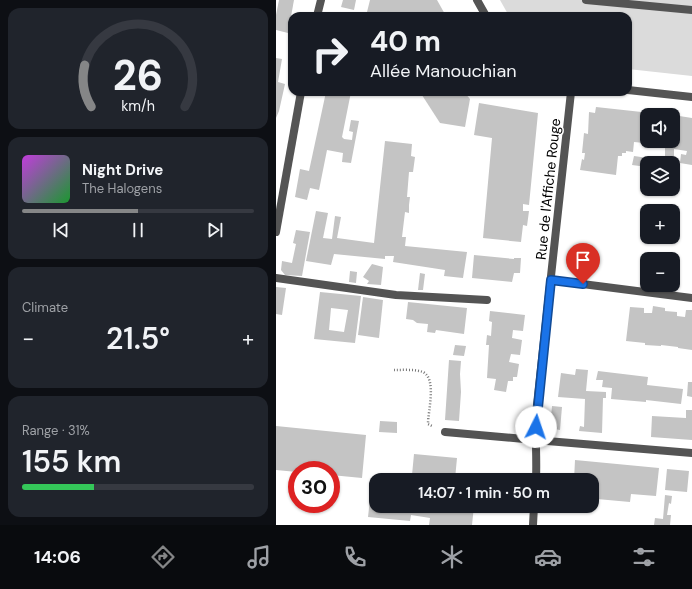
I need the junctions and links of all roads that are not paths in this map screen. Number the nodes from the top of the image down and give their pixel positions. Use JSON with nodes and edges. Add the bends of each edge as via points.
{"nodes":[{"id":1,"x":321,"y":0,"type":"edge"},
{"id":2,"x":477,"y":0,"type":"edge"},
{"id":3,"x":586,"y":0,"type":"edge"},
{"id":4,"x":692,"y":10,"type":"edge"},
{"id":5,"x":318,"y":12,"type":"edge"},
{"id":6,"x":484,"y":12,"type":"edge"},
{"id":7,"x":632,"y":90,"type":"edge"},
{"id":8,"x":300,"y":96,"type":"edge"},
{"id":9,"x":571,"y":96,"type":"edge"},
{"id":10,"x":692,"y":97,"type":"edge"},
{"id":11,"x":276,"y":232,"type":"edge"},
{"id":12,"x":276,"y":278,"type":"edge"},
{"id":13,"x":551,"y":280,"type":"junction"},
{"id":14,"x":692,"y":298,"type":"edge"},
{"id":15,"x":487,"y":300,"type":"dead end"},
{"id":16,"x":445,"y":432,"type":"road end"},
{"id":17,"x":535,"y":440,"type":"junction"},
{"id":18,"x":692,"y":453,"type":"edge"},
{"id":19,"x":536,"y":473,"type":"edge"},
{"id":20,"x":534,"y":513,"type":"edge"},
{"id":21,"x":533,"y":525,"type":"edge"}],
"edges":[{"from":1,"to":5,"type":"street"},
{"from":2,"to":6,"type":"street"},
{"from":3,"to":4,"type":"street"},
{"from":7,"to":10,"type":"street"},
{"from":8,"to":11,"type":"street"},
{"from":9,"to":13,"type":"street","name":"Rue de l'Affiche Rouge"},
{"from":12,"to":15,"type":"street","via":[[396,295]]},
{"from":13,"to":14,"type":"street"},
{"from":13,"to":17,"type":"street","name":"Rue de l'Affiche Rouge"},
{"from":16,"to":17,"type":"street"},
{"from":17,"to":18,"type":"street"},
{"from":17,"to":19,"type":"street","name":"Rue de l'Affiche Rouge"},
{"from":20,"to":21,"type":"street"}]}
